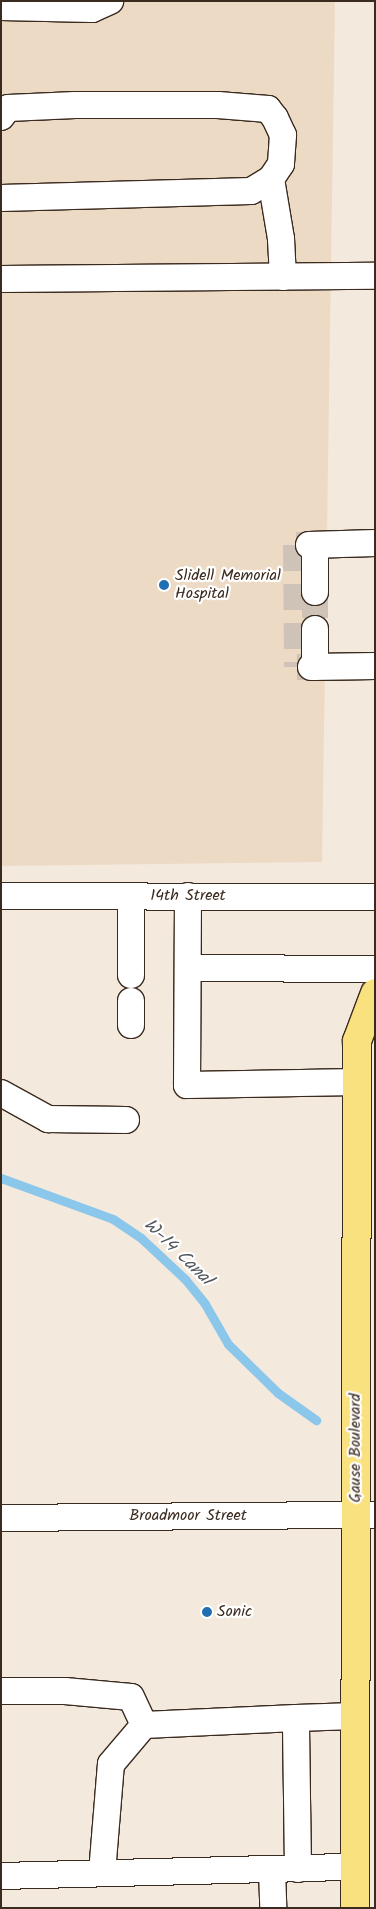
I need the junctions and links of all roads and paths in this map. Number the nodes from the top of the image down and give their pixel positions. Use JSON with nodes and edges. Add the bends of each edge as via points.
{"nodes":[{"id":1,"x":110,"y":1,"type":"edge"},
{"id":2,"x":1,"y":7,"type":"edge"},
{"id":3,"x":1,"y":117,"type":"edge"},
{"id":4,"x":271,"y":179,"type":"junction"},
{"id":5,"x":1,"y":198,"type":"edge"},
{"id":6,"x":375,"y":276,"type":"edge"},
{"id":7,"x":282,"y":277,"type":"junction"},
{"id":8,"x":1,"y":279,"type":"edge"},
{"id":9,"x":375,"y":543,"type":"edge"},
{"id":10,"x":315,"y":592,"type":"tunnel mouth"},
{"id":11,"x":315,"y":629,"type":"tunnel mouth"},
{"id":12,"x":375,"y":666,"type":"edge"},
{"id":13,"x":1,"y":896,"type":"edge"},
{"id":14,"x":131,"y":896,"type":"junction"},
{"id":15,"x":188,"y":896,"type":"junction"},
{"id":16,"x":375,"y":897,"type":"edge"},
{"id":17,"x":188,"y":968,"type":"junction"},
{"id":18,"x":375,"y":969,"type":"edge"},
{"id":19,"x":375,"y":992,"type":"edge"},
{"id":20,"x":131,"y":1000,"type":"dead end"},
{"id":21,"x":356,"y":1082,"type":"junction"},
{"id":22,"x":1,"y":1093,"type":"edge"},
{"id":23,"x":126,"y":1120,"type":"dead end"},
{"id":24,"x":365,"y":1515,"type":"edge"},
{"id":25,"x":1,"y":1518,"type":"edge"},
{"id":26,"x":1,"y":1691,"type":"edge"},
{"id":27,"x":355,"y":1716,"type":"junction"},
{"id":28,"x":296,"y":1718,"type":"junction"},
{"id":29,"x":144,"y":1725,"type":"junction"},
{"id":30,"x":355,"y":1867,"type":"junction"},
{"id":31,"x":298,"y":1869,"type":"junction"},
{"id":32,"x":272,"y":1870,"type":"junction"},
{"id":33,"x":102,"y":1874,"type":"junction"},
{"id":34,"x":1,"y":1876,"type":"edge"},
{"id":35,"x":272,"y":1908,"type":"edge"},
{"id":36,"x":355,"y":1908,"type":"edge"}],
"edges":[{"from":1,"to":2,"type":"street","via":[[92,9]]},
{"from":3,"to":4,"type":"street","via":[[8,108],[75,105],[218,105],[268,109],[282,134],[281,164]]},
{"from":4,"to":5,"type":"street","via":[[251,191]]},
{"from":4,"to":7,"type":"street","via":[[281,239]]},
{"from":6,"to":7,"type":"street"},
{"from":7,"to":8,"type":"street"},
{"from":9,"to":10,"type":"street","via":[[312,544]]},
{"from":11,"to":12,"type":"street","via":[[313,667]]},
{"from":13,"to":14,"type":"street","name":"14th Street"},
{"from":14,"to":15,"type":"street","name":"14th Street"},
{"from":14,"to":20,"type":"street"},
{"from":15,"to":16,"type":"street","name":"14th Street"},
{"from":15,"to":17,"type":"street"},
{"from":17,"to":18,"type":"street"},
{"from":17,"to":21,"type":"street","via":[[187,1084]]},
{"from":19,"to":21,"type":"main road","name":"Gause Boulevard","via":[[356,1041]]},
{"from":21,"to":24,"type":"main road","name":"Gause Boulevard"},
{"from":22,"to":23,"type":"street","via":[[48,1119]]},
{"from":24,"to":25,"type":"street","name":"Broadmoor Street"},
{"from":24,"to":27,"type":"main road","name":"Gause Boulevard"},
{"from":26,"to":29,"type":"street","via":[[65,1691],[131,1697]]},
{"from":27,"to":28,"type":"street"},
{"from":27,"to":30,"type":"main road","name":"Gause Boulevard"},
{"from":28,"to":29,"type":"street"},
{"from":28,"to":31,"type":"street"},
{"from":29,"to":33,"type":"street","via":[[111,1764]]},
{"from":30,"to":31,"type":"street"},
{"from":30,"to":36,"type":"main road","name":"Gause Boulevard"},
{"from":31,"to":32,"type":"street"},
{"from":32,"to":33,"type":"street"},
{"from":32,"to":35,"type":"street"},
{"from":33,"to":34,"type":"street"}]}
